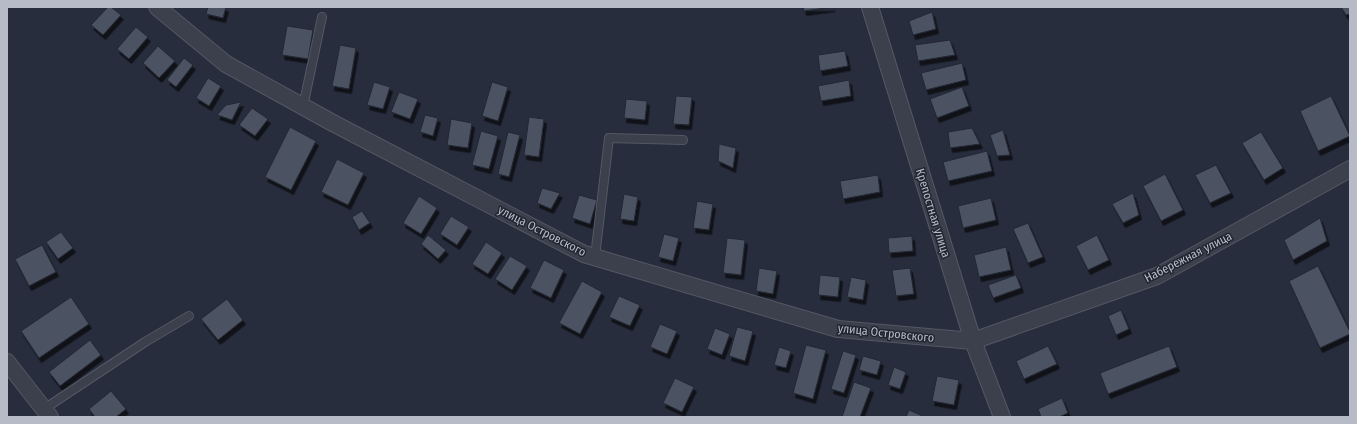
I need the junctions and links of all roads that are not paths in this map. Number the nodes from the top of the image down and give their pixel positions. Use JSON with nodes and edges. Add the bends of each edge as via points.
{"nodes":[{"id":1,"x":157,"y":7,"type":"edge"},
{"id":2,"x":870,"y":7,"type":"edge"},
{"id":3,"x":322,"y":16,"type":"dead end"},
{"id":4,"x":303,"y":107,"type":"junction"},
{"id":5,"x":683,"y":140,"type":"dead end"},
{"id":6,"x":1350,"y":169,"type":"edge"},
{"id":7,"x":595,"y":257,"type":"junction"},
{"id":8,"x":189,"y":316,"type":"dead end"},
{"id":9,"x":973,"y":341,"type":"junction"},
{"id":10,"x":7,"y":362,"type":"edge"},
{"id":11,"x":47,"y":413,"type":"edge"},
{"id":12,"x":1002,"y":417,"type":"edge"}],
"edges":[{"from":1,"to":4,"type":"street","name":"улица Островского","via":[[226,64]]},
{"from":2,"to":9,"type":"street","name":"Крепостная улица"},
{"from":3,"to":4,"type":"lane"},
{"from":4,"to":7,"type":"street","name":"улица Островского","via":[[584,254]]},
{"from":5,"to":7,"type":"lane","via":[[609,138]]},
{"from":6,"to":9,"type":"street","name":"Набережная улица","via":[[1157,276]]},
{"from":7,"to":9,"type":"street","name":"улица Островского","via":[[838,329]]},
{"from":8,"to":11,"type":"lane","via":[[145,342]]},
{"from":9,"to":12,"type":"street","name":"Крепостная улица"},
{"from":10,"to":11,"type":"street"}]}
